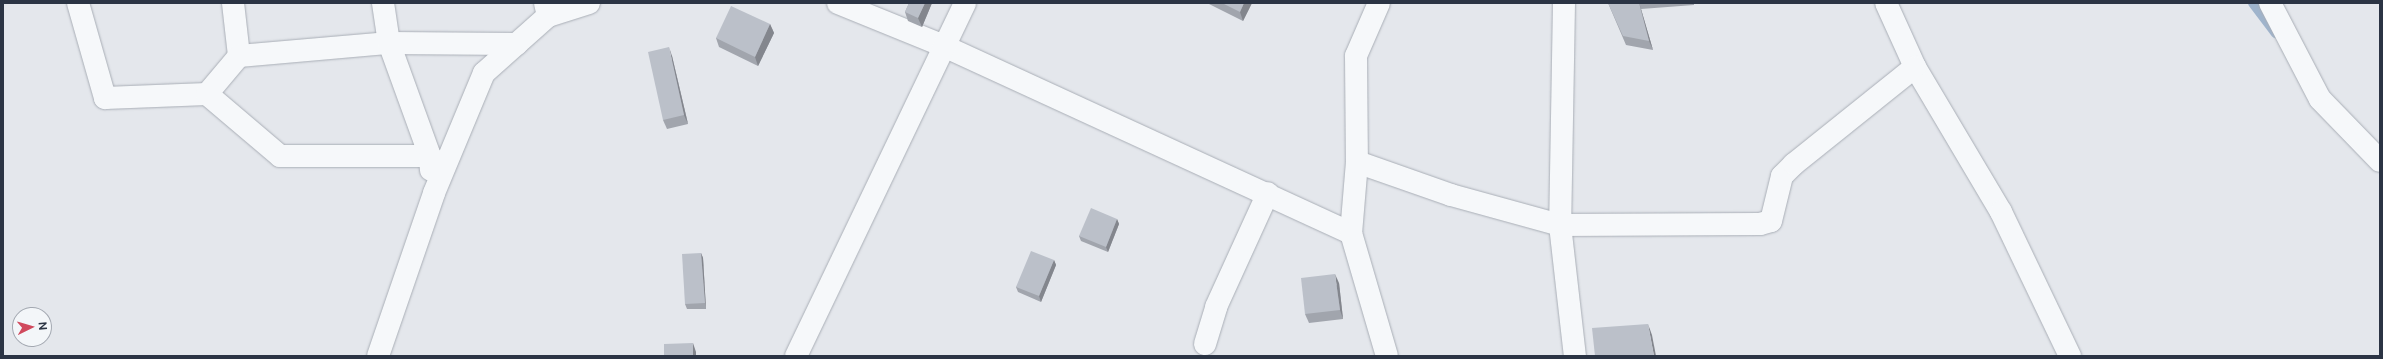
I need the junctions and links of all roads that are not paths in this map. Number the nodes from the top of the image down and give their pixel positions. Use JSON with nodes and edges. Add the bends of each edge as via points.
{"nodes":[{"id":1,"x":78,"y":3,"type":"edge"},
{"id":2,"x":233,"y":3,"type":"edge"},
{"id":3,"x":383,"y":3,"type":"edge"},
{"id":4,"x":589,"y":3,"type":"edge"},
{"id":5,"x":838,"y":3,"type":"edge"},
{"id":6,"x":965,"y":3,"type":"edge"},
{"id":7,"x":1379,"y":3,"type":"edge"},
{"id":8,"x":1564,"y":3,"type":"edge"},
{"id":9,"x":1886,"y":3,"type":"edge"},
{"id":10,"x":2270,"y":3,"type":"edge"},
{"id":11,"x":547,"y":10,"type":"edge"},
{"id":12,"x":389,"y":43,"type":"junction"},
{"id":13,"x":517,"y":44,"type":"junction"},
{"id":14,"x":944,"y":46,"type":"junction"},
{"id":15,"x":239,"y":56,"type":"junction"},
{"id":16,"x":1915,"y":67,"type":"junction"},
{"id":17,"x":207,"y":94,"type":"junction"},
{"id":18,"x":430,"y":156,"type":"junction"},
{"id":19,"x":2380,"y":160,"type":"edge"},
{"id":20,"x":1357,"y":162,"type":"junction"},
{"id":21,"x":434,"y":193,"type":"junction"},
{"id":22,"x":1268,"y":193,"type":"junction"},
{"id":23,"x":1560,"y":225,"type":"junction"},
{"id":24,"x":1351,"y":233,"type":"junction"},
{"id":25,"x":1205,"y":344,"type":"dead end"},
{"id":26,"x":378,"y":356,"type":"edge"},
{"id":27,"x":796,"y":356,"type":"edge"},
{"id":28,"x":1387,"y":356,"type":"edge"},
{"id":29,"x":1575,"y":356,"type":"edge"},
{"id":30,"x":2070,"y":356,"type":"edge"}],
"edges":[{"from":1,"to":17,"type":"street","via":[[105,98]]},
{"from":2,"to":15,"type":"street"},
{"from":3,"to":12,"type":"street"},
{"from":4,"to":11,"type":"street"},
{"from":5,"to":14,"type":"street"},
{"from":6,"to":14,"type":"street"},
{"from":7,"to":20,"type":"street","via":[[1356,56]]},
{"from":8,"to":23,"type":"street"},
{"from":9,"to":16,"type":"street"},
{"from":10,"to":19,"type":"street","via":[[2320,99]]},
{"from":11,"to":13,"type":"street"},
{"from":12,"to":13,"type":"street"},
{"from":12,"to":15,"type":"street"},
{"from":12,"to":18,"type":"street"},
{"from":13,"to":21,"type":"street","via":[[484,73]]},
{"from":14,"to":22,"type":"street"},
{"from":14,"to":27,"type":"street"},
{"from":15,"to":17,"type":"street"},
{"from":16,"to":23,"type":"street","via":[[1782,176],[1771,221],[1760,224]]},
{"from":16,"to":30,"type":"street","via":[[2001,212]]},
{"from":17,"to":18,"type":"street","via":[[280,156]]},
{"from":18,"to":21,"type":"street"},
{"from":20,"to":23,"type":"street","via":[[1450,195]]},
{"from":20,"to":24,"type":"street"},
{"from":21,"to":26,"type":"street"},
{"from":22,"to":24,"type":"street"},
{"from":22,"to":25,"type":"street","via":[[1216,307]]},
{"from":23,"to":29,"type":"street"},
{"from":24,"to":28,"type":"street"}]}
